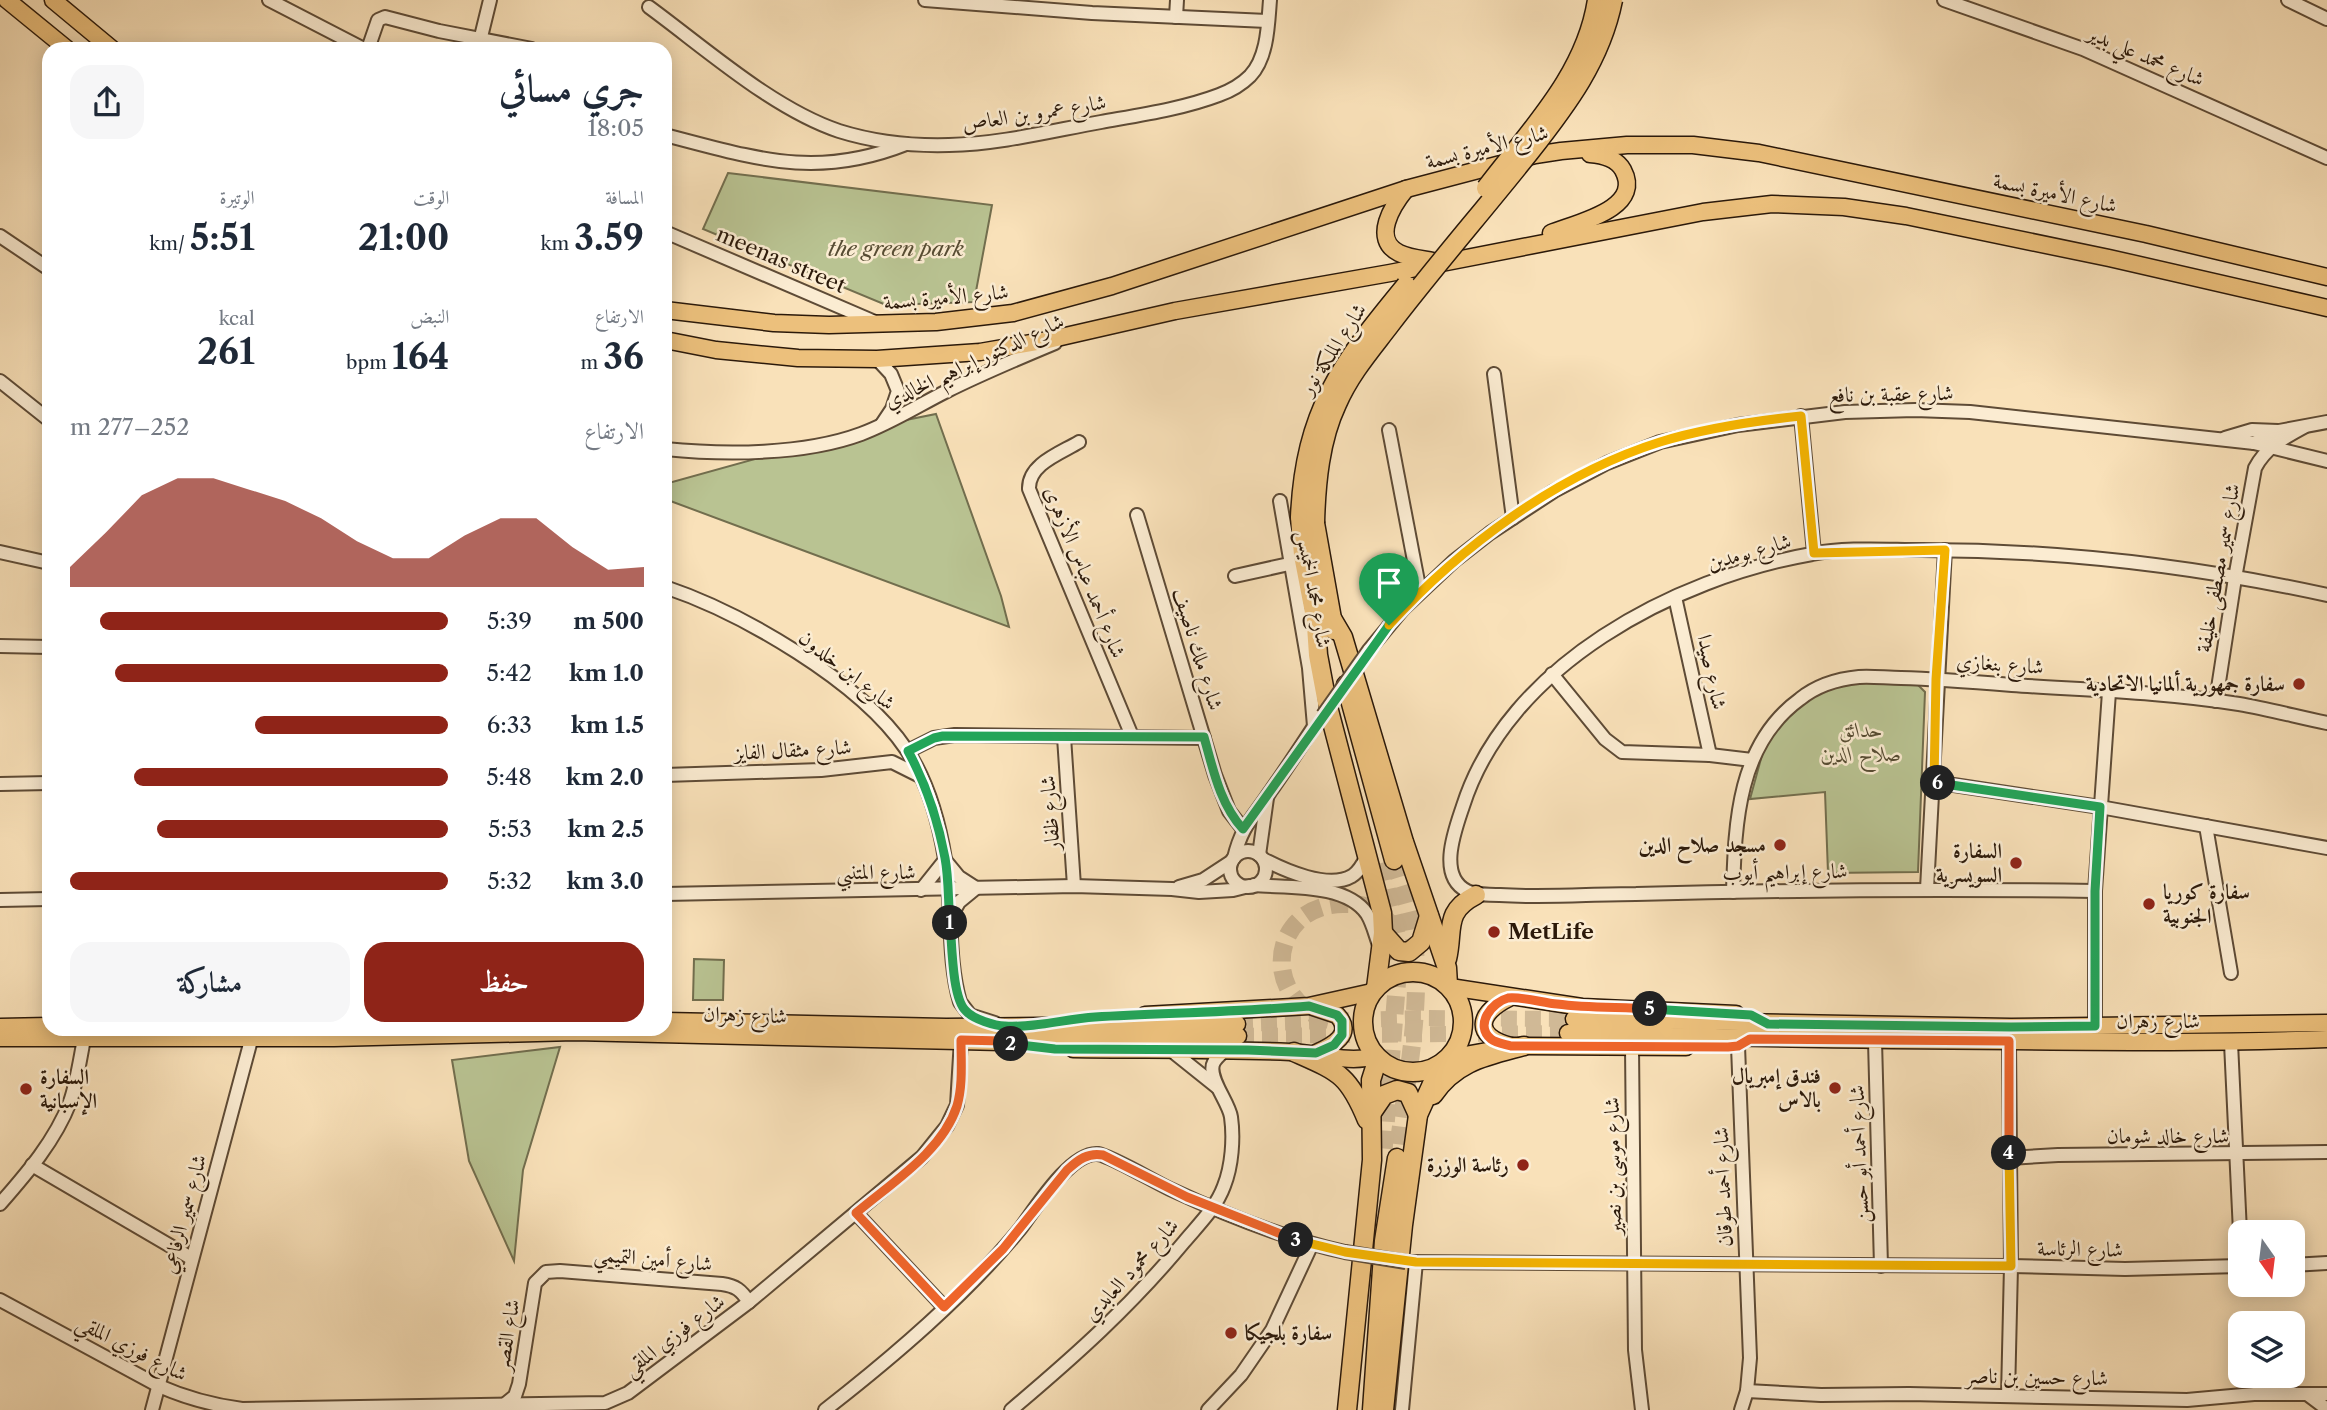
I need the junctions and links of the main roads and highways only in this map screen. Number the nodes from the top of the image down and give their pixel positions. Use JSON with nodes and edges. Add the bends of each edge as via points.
{"nodes":[{"id":1,"x":7,"y":0,"type":"edge"},
{"id":2,"x":53,"y":0,"type":"edge"},
{"id":3,"x":1597,"y":0,"type":"edge"},
{"id":4,"x":1613,"y":0,"type":"edge"},
{"id":5,"x":58,"y":42,"type":"edge"},
{"id":6,"x":104,"y":42,"type":"edge"},
{"id":7,"x":1561,"y":151,"type":"junction"},
{"id":8,"x":1406,"y":189,"type":"junction"},
{"id":9,"x":1506,"y":249,"type":"junction"},
{"id":10,"x":1438,"y":262,"type":"junction"},
{"id":11,"x":2327,"y":276,"type":"edge"},
{"id":12,"x":2327,"y":308,"type":"edge"},
{"id":13,"x":672,"y":311,"type":"edge"},
{"id":14,"x":672,"y":341,"type":"edge"},
{"id":15,"x":1308,"y":520,"type":"junction"},
{"id":16,"x":1324,"y":623,"type":"junction"},
{"id":17,"x":1381,"y":859,"type":"junction"},
{"id":18,"x":1476,"y":895,"type":"road end"},
{"id":19,"x":1429,"y":916,"type":"junction"},
{"id":20,"x":1383,"y":933,"type":"junction"},
{"id":21,"x":1446,"y":963,"type":"junction"},
{"id":22,"x":1449,"y":986,"type":"junction"},
{"id":23,"x":1374,"y":990,"type":"junction"},
{"id":24,"x":1509,"y":998,"type":"junction"},
{"id":25,"x":1309,"y":1006,"type":"junction"},
{"id":26,"x":672,"y":1021,"type":"edge"},
{"id":27,"x":2327,"y":1023,"type":"edge"},
{"id":28,"x":1768,"y":1024,"type":"junction"},
{"id":29,"x":42,"y":1026,"type":"edge"},
{"id":30,"x":1039,"y":1026,"type":"junction"},
{"id":31,"x":0,"y":1027,"type":"edge"},
{"id":32,"x":672,"y":1034,"type":"edge"},
{"id":33,"x":1002,"y":1034,"type":"junction"},
{"id":34,"x":168,"y":1036,"type":"edge"},
{"id":35,"x":0,"y":1038,"type":"edge"},
{"id":36,"x":2327,"y":1039,"type":"edge"},
{"id":37,"x":1744,"y":1042,"type":"junction"},
{"id":38,"x":1518,"y":1046,"type":"junction"},
{"id":39,"x":1294,"y":1052,"type":"junction"},
{"id":40,"x":1316,"y":1053,"type":"junction"},
{"id":41,"x":1377,"y":1057,"type":"junction"},
{"id":42,"x":1444,"y":1061,"type":"junction"},
{"id":43,"x":1418,"y":1115,"type":"junction"},
{"id":44,"x":1372,"y":1122,"type":"junction"},
{"id":45,"x":1415,"y":1136,"type":"junction"},
{"id":46,"x":1347,"y":1410,"type":"edge"},
{"id":47,"x":1357,"y":1410,"type":"edge"},
{"id":48,"x":1372,"y":1410,"type":"edge"},
{"id":49,"x":1384,"y":1410,"type":"edge"}],
"edges":[{"from":1,"to":5,"type":"main road"},
{"from":2,"to":6,"type":"main road"},
{"from":3,"to":15,"type":"highway","name":"شارع الملكة نور","bridge":true,"via":[[1577,62],[1553,103],[1368,331],[1332,385],[1310,440],[1303,482]]},
{"from":4,"to":15,"type":"highway","name":"شارع الملكة نور","bridge":true,"via":[[1595,57],[1566,106],[1409,300],[1347,385],[1325,439]]},
{"from":7,"to":8,"type":"main road","name":"شارع الأميرة بسمة"},
{"from":7,"to":9,"type":"main road","via":[[1599,155],[1620,165],[1626,179],[1623,198],[1610,210]]},
{"from":7,"to":11,"type":"main road","name":"شارع الأميرة بسمة","via":[[1680,145],[1759,153]]},
{"from":8,"to":10,"type":"main road","via":[[1387,221],[1389,244],[1398,253]]},
{"from":8,"to":13,"type":"main road","name":"شارع الأميرة بسمة","via":[[1035,309],[882,324],[774,324]]},
{"from":9,"to":10,"type":"main road"},
{"from":9,"to":12,"type":"main road","via":[[1703,212],[1772,205],[1832,206],[1906,216]]},
{"from":10,"to":14,"type":"main road","via":[[981,352],[877,359],[759,355]]},
{"from":15,"to":16,"type":"highway","name":"شارع الملكة نور"},
{"from":16,"to":17,"type":"highway","name":"شارع الملكة نور","via":[[1361,747]]},
{"from":16,"to":17,"type":"highway","via":[[1318,654],[1327,703]]},
{"from":16,"to":19,"type":"highway","via":[[1343,637]]},
{"from":17,"to":20,"type":"highway"},
{"from":18,"to":21,"type":"highway","via":[[1454,913]]},
{"from":19,"to":20,"type":"highway","via":[[1421,942],[1409,952],[1399,951]]},
{"from":19,"to":21,"type":"highway"},
{"from":20,"to":23,"type":"highway"},
{"from":21,"to":22,"type":"highway"},
{"from":22,"to":23,"type":"highway","via":[[1427,974],[1403,972]]},
{"from":22,"to":24,"type":"main road"},
{"from":22,"to":42,"type":"highway","via":[[1459,1000],[1463,1023],[1457,1046]]},
{"from":23,"to":25,"type":"main road"},
{"from":23,"to":41,"type":"highway","via":[[1364,1008],[1362,1025]]},
{"from":24,"to":28,"type":"main road","via":[[1582,1007],[1751,1015]]},
{"from":24,"to":38,"type":"main road","via":[[1485,1017],[1485,1033],[1493,1040]]},
{"from":25,"to":30,"type":"main road","via":[[1095,1017]]},
{"from":25,"to":40,"type":"main road","via":[[1337,1015],[1344,1026],[1339,1040]]},
{"from":26,"to":33,"type":"main road","name":"شارع زهران"},
{"from":27,"to":28,"type":"main road","name":"شارع زهران"},
{"from":28,"to":37,"type":"main road","name":"شارع زهران","via":[[1571,1026]]},
{"from":29,"to":31,"type":"main road"},
{"from":30,"to":33,"type":"main road","name":"شارع زهران"},
{"from":30,"to":33,"type":"main road","name":"شارع زهران","via":[[1238,1030]]},
{"from":32,"to":33,"type":"main road","name":"شارع زهران","via":[[961,1040]]},
{"from":33,"to":39,"type":"main road","via":[[1035,1048]]},
{"from":34,"to":35,"type":"main road","name":"شارع زهران"},
{"from":36,"to":37,"type":"main road","name":"شارع زهران"},
{"from":37,"to":38,"type":"main road"},
{"from":38,"to":42,"type":"main road"},
{"from":38,"to":45,"type":"highway","via":[[1474,1060],[1446,1078],[1424,1111]]},
{"from":39,"to":40,"type":"main road"},
{"from":39,"to":44,"type":"highway","via":[[1347,1081]]},
{"from":40,"to":41,"type":"main road"},
{"from":41,"to":42,"type":"highway","via":[[1389,1066],[1415,1072]]},
{"from":41,"to":44,"type":"highway","via":[[1371,1080]]},
{"from":42,"to":43,"type":"highway"},
{"from":43,"to":44,"type":"highway","via":[[1408,1093],[1397,1090],[1384,1095]]},
{"from":43,"to":45,"type":"highway"},
{"from":44,"to":46,"type":"highway"},
{"from":45,"to":49,"type":"highway"},
{"from":47,"to":48,"type":"highway","via":[[1390,1157]]}]}
